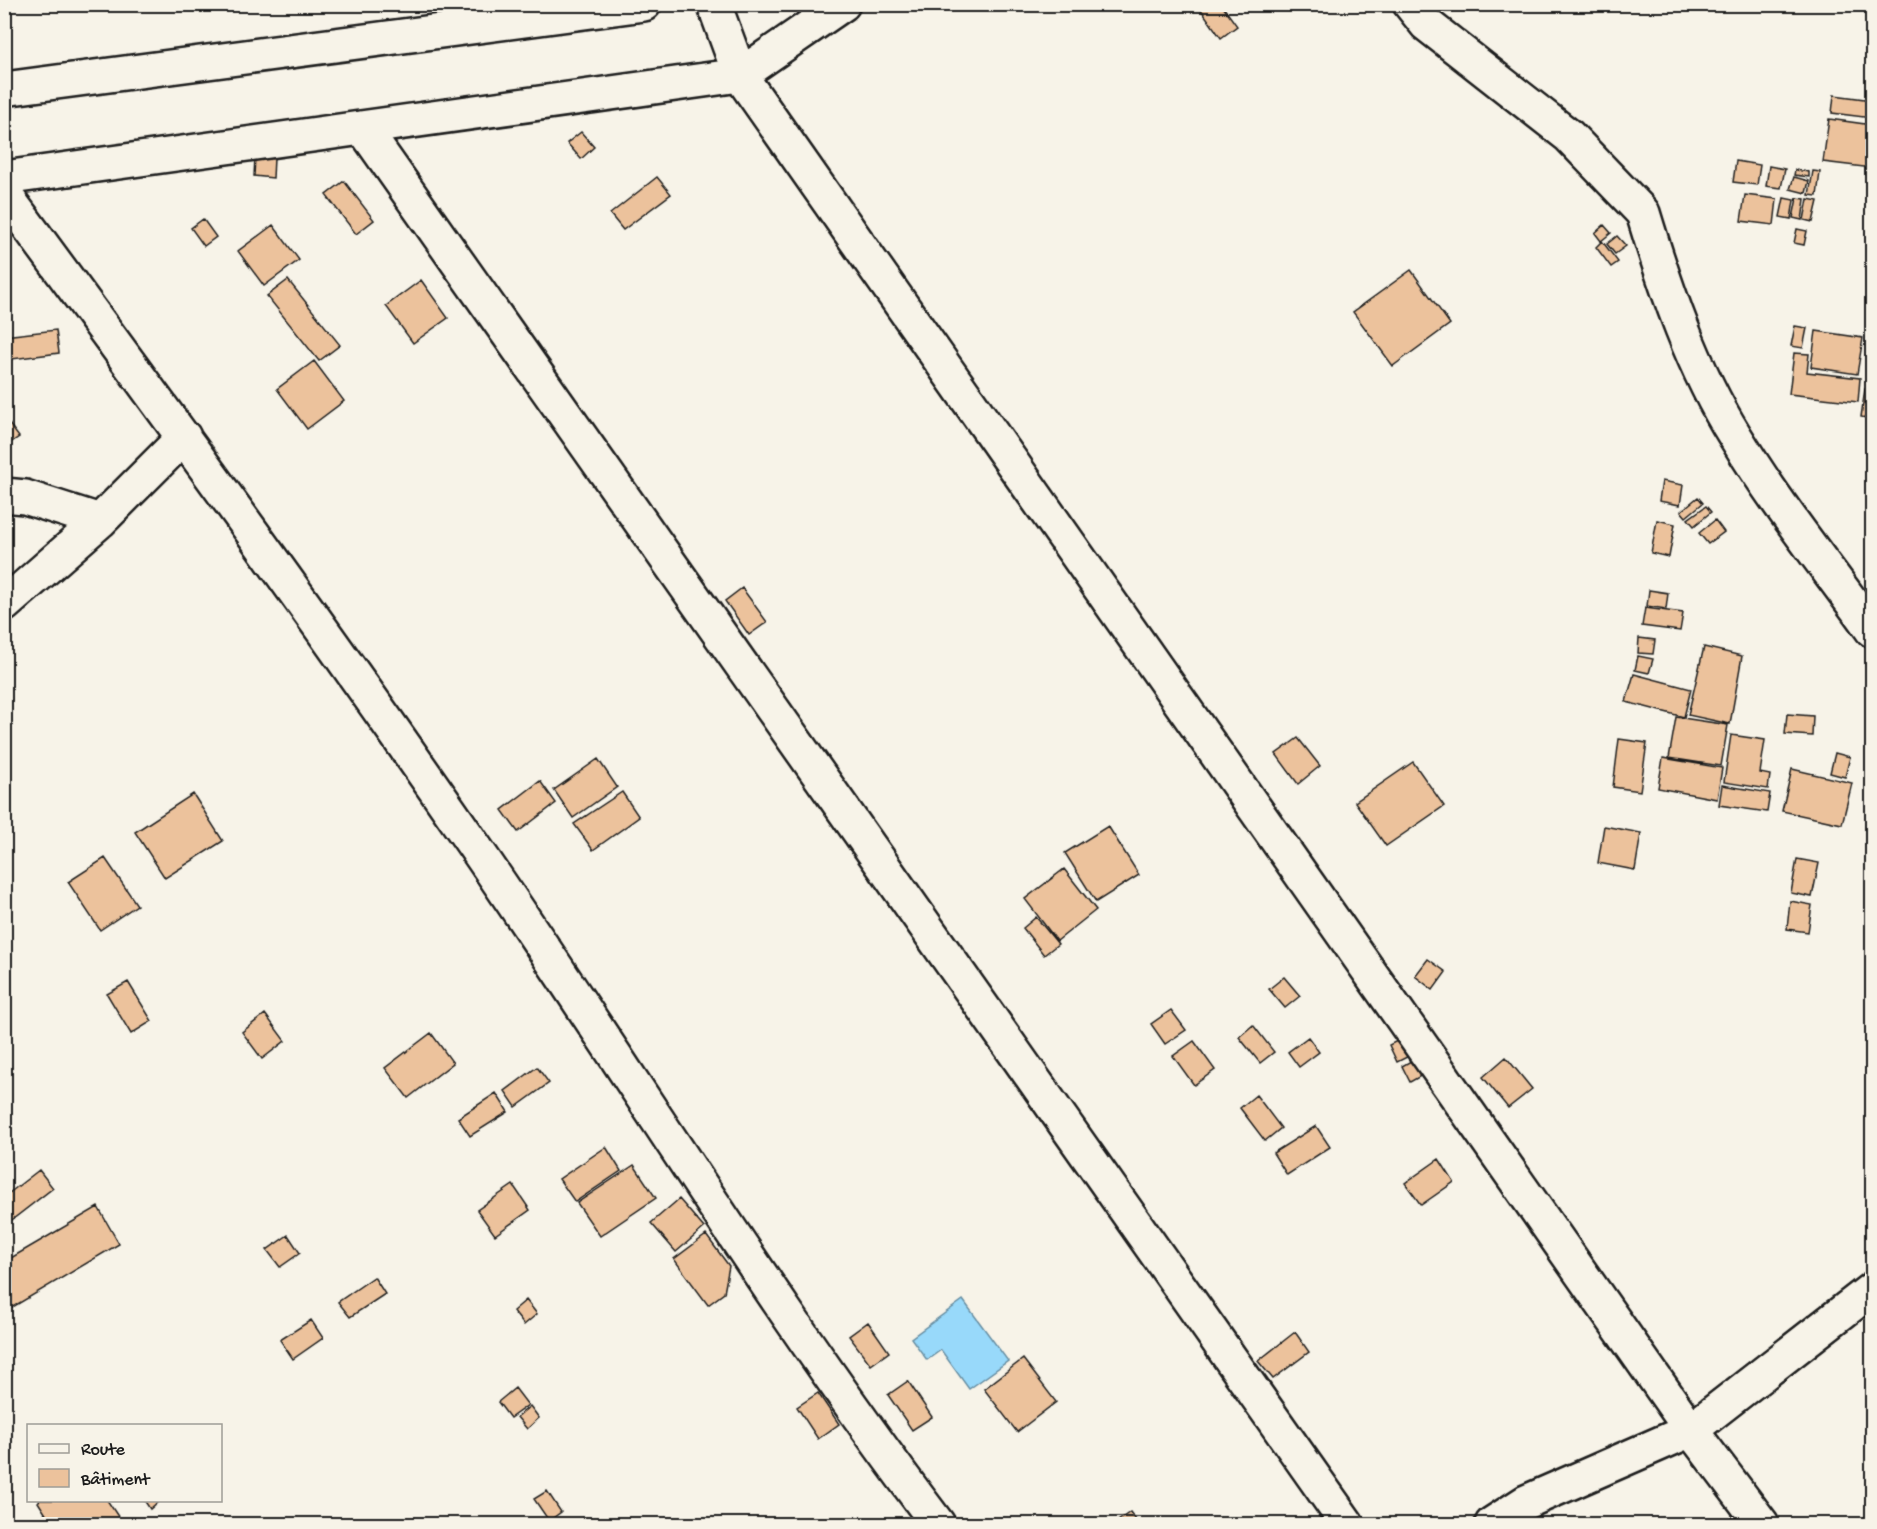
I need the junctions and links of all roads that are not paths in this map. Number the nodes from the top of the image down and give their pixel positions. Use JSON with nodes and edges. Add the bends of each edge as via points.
{"nodes":[{"id":1,"x":644,"y":4,"type":"edge"},
{"id":2,"x":714,"y":4,"type":"edge"},
{"id":3,"x":843,"y":4,"type":"edge"},
{"id":4,"x":1410,"y":4,"type":"edge"},
{"id":5,"x":740,"y":75,"type":"junction"},
{"id":6,"x":4,"y":89,"type":"edge"},
{"id":7,"x":363,"y":128,"type":"junction"},
{"id":8,"x":4,"y":178,"type":"edge"},
{"id":9,"x":4,"y":193,"type":"edge"},
{"id":10,"x":184,"y":437,"type":"junction"},
{"id":11,"x":4,"y":495,"type":"edge"},
{"id":12,"x":100,"y":521,"type":"junction"},
{"id":13,"x":4,"y":605,"type":"edge"},
{"id":14,"x":1872,"y":630,"type":"edge"},
{"id":15,"x":1872,"y":1289,"type":"edge"},
{"id":16,"x":1692,"y":1430,"type":"junction"},
{"id":17,"x":938,"y":1524,"type":"edge"},
{"id":18,"x":1347,"y":1524,"type":"edge"},
{"id":19,"x":1492,"y":1524,"type":"edge"},
{"id":20,"x":1762,"y":1524,"type":"edge"}],
"edges":[{"from":1,"to":6,"type":"street"},
{"from":2,"to":5,"type":"street"},
{"from":3,"to":5,"type":"street"},
{"from":4,"to":14,"type":"street","via":[[1426,24],[1569,136],[1643,213],[1695,360],[1734,435]]},
{"from":5,"to":7,"type":"street"},
{"from":5,"to":16,"type":"street"},
{"from":7,"to":8,"type":"street"},
{"from":7,"to":18,"type":"street"},
{"from":9,"to":10,"type":"street"},
{"from":10,"to":12,"type":"street"},
{"from":10,"to":17,"type":"street","via":[[468,838],[860,1421]]},
{"from":11,"to":12,"type":"street","via":[[25,497]]},
{"from":12,"to":13,"type":"street"},
{"from":15,"to":16,"type":"street"},
{"from":16,"to":19,"type":"street","via":[[1526,1502]]},
{"from":16,"to":20,"type":"street"}]}
